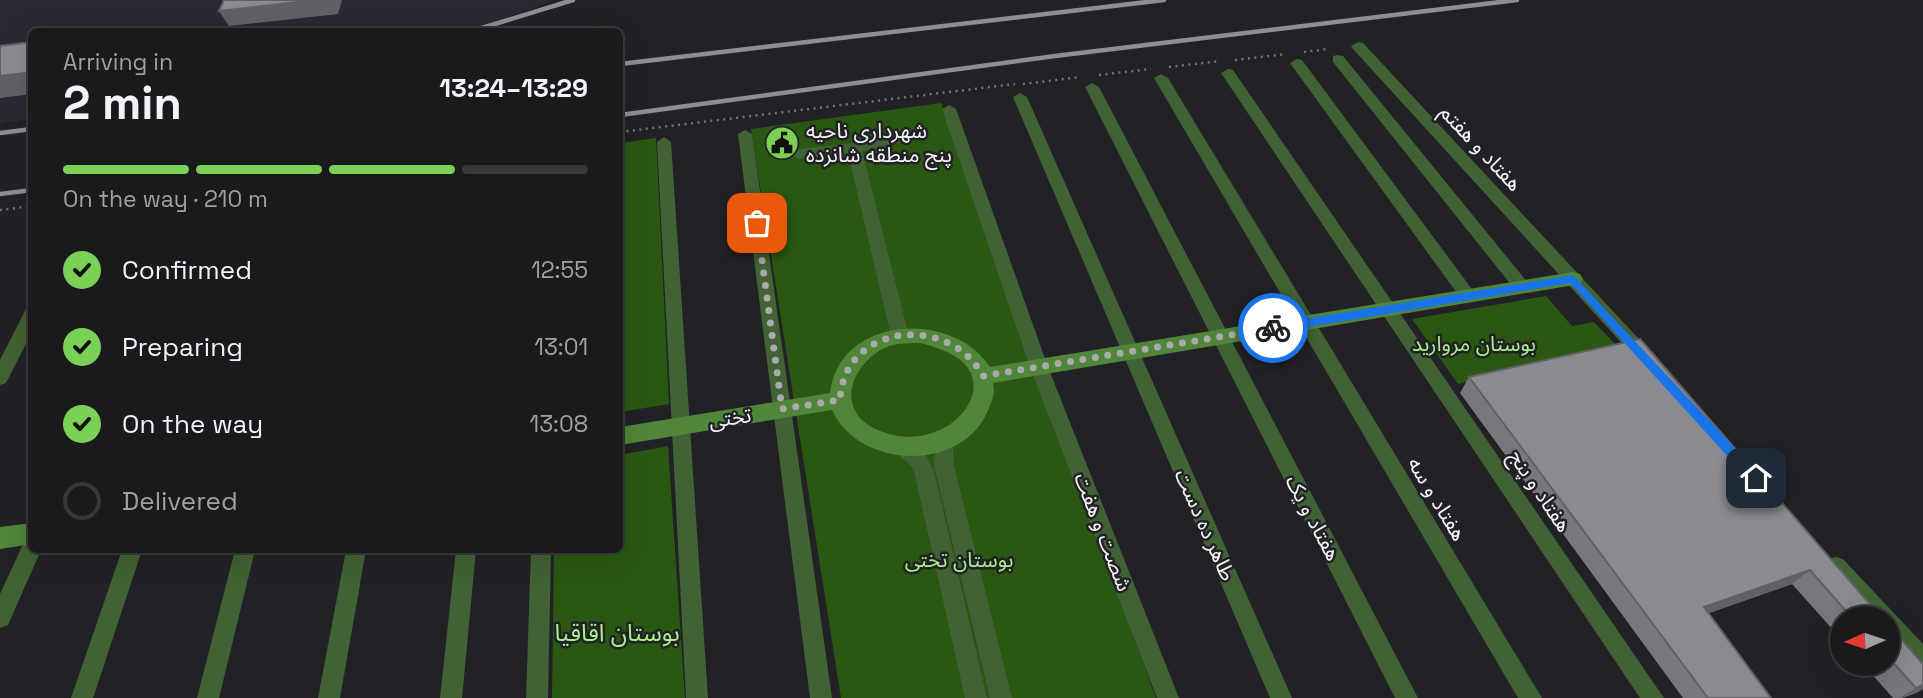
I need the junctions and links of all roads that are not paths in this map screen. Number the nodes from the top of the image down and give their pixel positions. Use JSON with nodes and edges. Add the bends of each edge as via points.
{"nodes":[{"id":1,"x":1358,"y":46,"type":"road end"},
{"id":2,"x":1297,"y":56,"type":"road end"},
{"id":3,"x":1338,"y":59,"type":"dead end"},
{"id":4,"x":1227,"y":65,"type":"road end"},
{"id":5,"x":1162,"y":71,"type":"road end"},
{"id":6,"x":1092,"y":87,"type":"dead end"},
{"id":7,"x":1020,"y":97,"type":"dead end"},
{"id":8,"x":949,"y":109,"type":"dead end"},
{"id":9,"x":745,"y":134,"type":"dead end"},
{"id":10,"x":909,"y":138,"type":"dead end"},
{"id":11,"x":664,"y":142,"type":"dead end"},
{"id":12,"x":854,"y":148,"type":"junction"},
{"id":13,"x":799,"y":153,"type":"dead end"},
{"id":14,"x":1573,"y":279,"type":"junction"},
{"id":15,"x":1522,"y":287,"type":"junction"},
{"id":16,"x":1468,"y":296,"type":"junction"},
{"id":17,"x":1390,"y":309,"type":"junction"},
{"id":18,"x":28,"y":321,"type":"edge"},
{"id":19,"x":1305,"y":323,"type":"junction"},
{"id":20,"x":900,"y":336,"type":"junction"},
{"id":21,"x":1219,"y":337,"type":"junction"},
{"id":22,"x":1129,"y":352,"type":"junction"},
{"id":23,"x":1039,"y":367,"type":"junction"},
{"id":24,"x":1658,"y":371,"type":"edge"},
{"id":25,"x":983,"y":376,"type":"junction"},
{"id":26,"x":0,"y":378,"type":"edge"},
{"id":27,"x":840,"y":400,"type":"junction"},
{"id":28,"x":782,"y":409,"type":"junction"},
{"id":29,"x":681,"y":426,"type":"junction"},
{"id":30,"x":623,"y":436,"type":"edge"},
{"id":31,"x":948,"y":440,"type":"junction"},
{"id":32,"x":902,"y":448,"type":"junction"},
{"id":33,"x":28,"y":534,"type":"edge"},
{"id":34,"x":0,"y":538,"type":"edge"},
{"id":35,"x":964,"y":546,"type":"junction"},
{"id":36,"x":942,"y":550,"type":"junction"},
{"id":37,"x":29,"y":553,"type":"edge"},
{"id":38,"x":131,"y":553,"type":"edge"},
{"id":39,"x":244,"y":553,"type":"edge"},
{"id":40,"x":355,"y":553,"type":"edge"},
{"id":41,"x":466,"y":553,"type":"edge"},
{"id":42,"x":541,"y":553,"type":"edge"},
{"id":43,"x":1828,"y":556,"type":"edge"},
{"id":44,"x":1873,"y":606,"type":"edge"},
{"id":45,"x":0,"y":618,"type":"edge"},
{"id":46,"x":1900,"y":635,"type":"edge"},
{"id":47,"x":1923,"y":660,"type":"edge"},
{"id":48,"x":82,"y":698,"type":"edge"},
{"id":49,"x":208,"y":698,"type":"edge"},
{"id":50,"x":329,"y":698,"type":"edge"},
{"id":51,"x":451,"y":698,"type":"edge"},
{"id":52,"x":537,"y":698,"type":"edge"},
{"id":53,"x":697,"y":698,"type":"edge"},
{"id":54,"x":821,"y":698,"type":"edge"},
{"id":55,"x":976,"y":698,"type":"edge"},
{"id":56,"x":1001,"y":698,"type":"edge"},
{"id":57,"x":1168,"y":698,"type":"edge"},
{"id":58,"x":1280,"y":698,"type":"edge"},
{"id":59,"x":1407,"y":698,"type":"edge"},
{"id":60,"x":1531,"y":698,"type":"edge"},
{"id":61,"x":1653,"y":698,"type":"edge"}],
"edges":[{"from":1,"to":14,"type":"street","name":"هفتاد و هفتم"},
{"from":2,"to":16,"type":"street"},
{"from":3,"to":15,"type":"street"},
{"from":4,"to":17,"type":"street","name":"هفتاد و پنج"},
{"from":5,"to":19,"type":"street","name":"هفتاد و سه"},
{"from":6,"to":21,"type":"street","name":"هفتاد و یک"},
{"from":7,"to":22,"type":"street","name":"طاهر ده دست"},
{"from":8,"to":23,"type":"street","name":"شصت و هفت"},
{"from":9,"to":28,"type":"street"},
{"from":10,"to":12,"type":"street"},
{"from":11,"to":29,"type":"street"},
{"from":12,"to":13,"type":"street"},
{"from":12,"to":20,"type":"street"},
{"from":14,"to":15,"type":"main road"},
{"from":14,"to":24,"type":"street","name":"هفتاد و هفتم"},
{"from":15,"to":16,"type":"main road"},
{"from":16,"to":17,"type":"main road"},
{"from":17,"to":19,"type":"main road"},
{"from":17,"to":61,"type":"street","name":"هفتاد و پنج"},
{"from":18,"to":26,"type":"street"},
{"from":19,"to":21,"type":"main road"},
{"from":19,"to":60,"type":"street","name":"هفتاد و سه"},
{"from":20,"to":25,"type":"main road","via":[[922,335],[961,348]]},
{"from":20,"to":27,"type":"main road","via":[[862,352],[841,382]]},
{"from":21,"to":22,"type":"main road"},
{"from":21,"to":59,"type":"street","name":"هفتاد و یک"},
{"from":22,"to":23,"type":"main road"},
{"from":22,"to":58,"type":"street","name":"طاهر ده دست"},
{"from":23,"to":25,"type":"main road"},
{"from":23,"to":57,"type":"street","name":"شصت و هفت"},
{"from":25,"to":31,"type":"main road","via":[[985,394],[979,412],[967,428]]},
{"from":27,"to":28,"type":"main road","name":"تختی"},
{"from":27,"to":32,"type":"main road","via":[[860,432]]},
{"from":28,"to":29,"type":"main road","name":"تختی"},
{"from":28,"to":54,"type":"street"},
{"from":29,"to":30,"type":"main road","name":"تختی"},
{"from":29,"to":53,"type":"street"},
{"from":31,"to":32,"type":"main road"},
{"from":31,"to":35,"type":"street","via":[[944,466]]},
{"from":32,"to":36,"type":"street","via":[[917,457],[924,471]]},
{"from":33,"to":34,"type":"main road"},
{"from":35,"to":36,"type":"street","via":[[951,540]]},
{"from":35,"to":56,"type":"street"},
{"from":36,"to":55,"type":"street"},
{"from":37,"to":45,"type":"street"},
{"from":38,"to":48,"type":"street"},
{"from":39,"to":49,"type":"street"},
{"from":40,"to":50,"type":"street"},
{"from":41,"to":51,"type":"street"},
{"from":42,"to":52,"type":"street"},
{"from":43,"to":44,"type":"street"},
{"from":46,"to":47,"type":"street"}]}
